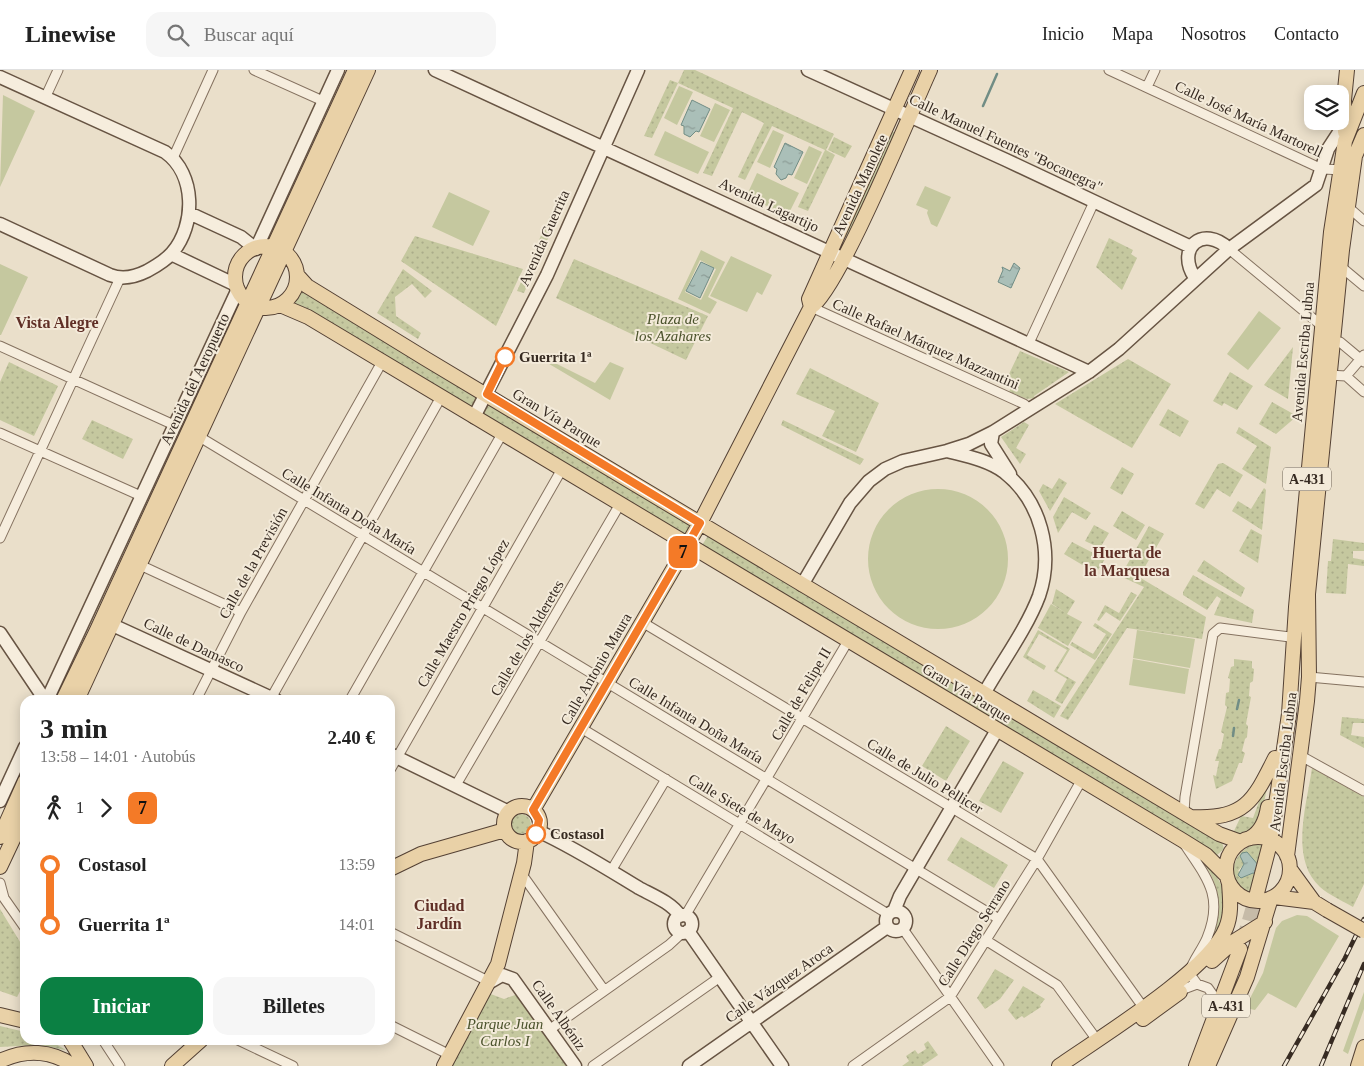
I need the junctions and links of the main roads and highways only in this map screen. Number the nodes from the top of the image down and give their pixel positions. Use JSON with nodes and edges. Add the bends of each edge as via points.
{"nodes":[{"id":1,"x":355,"y":70,"type":"edge"},
{"id":2,"x":368,"y":70,"type":"edge"},
{"id":3,"x":912,"y":70,"type":"edge"},
{"id":4,"x":930,"y":70,"type":"edge"},
{"id":5,"x":1347,"y":70,"type":"edge"},
{"id":6,"x":1345,"y":85,"type":"edge"},
{"id":7,"x":1361,"y":98,"type":"edge"},
{"id":8,"x":1344,"y":130,"type":"edge"},
{"id":9,"x":1364,"y":135,"type":"edge"},
{"id":10,"x":1345,"y":141,"type":"junction"},
{"id":11,"x":1346,"y":171,"type":"junction"},
{"id":12,"x":279,"y":250,"type":"junction"},
{"id":13,"x":297,"y":275,"type":"junction"},
{"id":14,"x":280,"y":304,"type":"junction"},
{"id":15,"x":253,"y":305,"type":"junction"},
{"id":16,"x":810,"y":307,"type":"junction"},
{"id":17,"x":700,"y":523,"type":"junction"},
{"id":18,"x":688,"y":543,"type":"junction"},
{"id":19,"x":1302,"y":609,"type":"junction"},
{"id":20,"x":65,"y":695,"type":"edge"},
{"id":21,"x":80,"y":695,"type":"edge"},
{"id":22,"x":1275,"y":758,"type":"junction"},
{"id":23,"x":20,"y":792,"type":"edge"},
{"id":24,"x":533,"y":810,"type":"junction"},
{"id":25,"x":1188,"y":815,"type":"junction"},
{"id":26,"x":20,"y":825,"type":"edge"},
{"id":27,"x":505,"y":830,"type":"junction"},
{"id":28,"x":1275,"y":833,"type":"tunnel mouth"},
{"id":29,"x":0,"y":836,"type":"edge"},
{"id":30,"x":1245,"y":840,"type":"junction"},
{"id":31,"x":527,"y":841,"type":"junction"},
{"id":32,"x":1280,"y":856,"type":"junction"},
{"id":33,"x":0,"y":867,"type":"edge"},
{"id":34,"x":395,"y":867,"type":"edge"},
{"id":35,"x":1227,"y":879,"type":"junction"},
{"id":36,"x":1267,"y":895,"type":"junction"},
{"id":37,"x":1314,"y":902,"type":"junction"},
{"id":38,"x":1265,"y":922,"type":"junction"},
{"id":39,"x":1364,"y":931,"type":"edge"},
{"id":40,"x":1192,"y":979,"type":"junction"},
{"id":41,"x":2,"y":1015,"type":"edge"},
{"id":42,"x":20,"y":1019,"type":"edge"},
{"id":43,"x":73,"y":1045,"type":"edge"},
{"id":44,"x":196,"y":1045,"type":"edge"},
{"id":45,"x":1364,"y":1047,"type":"edge"},
{"id":46,"x":447,"y":1060,"type":"edge"},
{"id":47,"x":0,"y":1061,"type":"edge"},
{"id":48,"x":177,"y":1065,"type":"edge"},
{"id":49,"x":74,"y":1066,"type":"edge"},
{"id":50,"x":86,"y":1066,"type":"edge"},
{"id":51,"x":1059,"y":1066,"type":"edge"},
{"id":52,"x":1076,"y":1066,"type":"edge"},
{"id":53,"x":1196,"y":1066,"type":"edge"},
{"id":54,"x":1202,"y":1066,"type":"edge"},
{"id":55,"x":1208,"y":1066,"type":"edge"},
{"id":56,"x":1358,"y":1066,"type":"edge"}],
"edges":[{"from":1,"to":12,"type":"main road","name":"Avenida del Aeropuerto"},
{"from":2,"to":12,"type":"main road","name":"Avenida del Aeropuerto"},
{"from":3,"to":16,"type":"main road","name":"Avenida Manolete","via":[[809,299]]},
{"from":4,"to":16,"type":"main road","name":"Avenida Manolete","via":[[844,258],[818,303]]},
{"from":5,"to":6,"type":"main road"},
{"from":7,"to":10,"type":"main road","name":"Avenida Escriba Lubna","number":"A-431"},
{"from":8,"to":10,"type":"main road"},
{"from":9,"to":11,"type":"main road","name":"Avenida Escriba Lubna","number":"A-431"},
{"from":10,"to":11,"type":"main road","name":"Avenida Escriba Lubna","number":"A-431"},
{"from":11,"to":19,"type":"main road","name":"Avenida Escriba Lubna","number":"A-431","via":[[1347,206]]},
{"from":11,"to":19,"type":"main road","name":"Avenida Escriba Lubna","number":"A-431","via":[[1331,232],[1319,352]]},
{"from":12,"to":13,"type":"main road","via":[[292,261]]},
{"from":12,"to":15,"type":"main road","name":"Avenida del Aeropuerto"},
{"from":12,"to":15,"type":"main road","via":[[256,249],[241,260],[236,270],[237,287]]},
{"from":13,"to":14,"type":"main road","via":[[292,294]]},
{"from":13,"to":17,"type":"main road","name":"Gran Vía Parque","via":[[307,286]]},
{"from":14,"to":15,"type":"main road","via":[[271,308]]},
{"from":14,"to":18,"type":"main road","name":"Gran Vía Parque","via":[[294,309]]},
{"from":15,"to":20,"type":"main road","name":"Avenida del Aeropuerto"},
{"from":15,"to":21,"type":"main road","name":"Avenida del Aeropuerto","via":[[198,436]]},
{"from":16,"to":17,"type":"main road","name":"Avenida Manolete"},
{"from":17,"to":18,"type":"main road"},
{"from":17,"to":25,"type":"main road","name":"Gran Vía Parque"},
{"from":18,"to":24,"type":"main road","name":"Calle Antonio Maura"},
{"from":18,"to":35,"type":"main road","name":"Gran Vía Parque","via":[[1182,840],[1206,855]]},
{"from":19,"to":22,"type":"main road","name":"Avenida Escriba Lubna","via":[[1293,611]]},
{"from":19,"to":28,"type":"main road","name":"Avenida Escriba Lubna","number":"A-431"},
{"from":19,"to":32,"type":"main road","name":"Avenida Escriba Lubna","via":[[1310,614],[1309,677],[1301,756]]},
{"from":22,"to":25,"type":"main road","via":[[1246,805],[1223,815]]},
{"from":22,"to":30,"type":"main road","name":"Avenida Escriba Lubna","via":[[1265,819],[1255,835]]},
{"from":23,"to":29,"type":"main road"},
{"from":24,"to":27,"type":"main road","via":[[522,806],[509,812],[504,820]]},
{"from":24,"to":31,"type":"main road","via":[[539,820],[538,831]]},
{"from":25,"to":30,"type":"main road","name":"Gran Vía Parque","via":[[1219,834]]},
{"from":26,"to":33,"type":"main road"},
{"from":27,"to":31,"type":"main road","via":[[514,840]]},
{"from":27,"to":34,"type":"main road","via":[[421,854]]},
{"from":30,"to":32,"type":"main road","name":"Gran Vía Parque","via":[[1260,837],[1272,840],[1282,848]]},
{"from":30,"to":35,"type":"main road","name":"Avenida Escriba Lubna","via":[[1228,856]]},
{"from":31,"to":46,"type":"main road","via":[[501,955],[490,982]]},
{"from":32,"to":36,"type":"main road","name":"Avenida Escriba Lubna"},
{"from":32,"to":36,"type":"main road","via":[[1285,885]]},
{"from":32,"to":37,"type":"main road","name":"Gran Vía Parque"},
{"from":35,"to":36,"type":"main road","name":"Gran Vía Parque","via":[[1237,894],[1249,900],[1262,901]]},
{"from":35,"to":40,"type":"main road","name":"Avenida Escriba Lubna","via":[[1231,902],[1226,929]]},
{"from":36,"to":37,"type":"main road","name":"Gran Vía Parque"},
{"from":36,"to":38,"type":"main road","name":"Avenida Escriba Lubna"},
{"from":37,"to":39,"type":"main road","bridge":true},
{"from":38,"to":40,"type":"main road","via":[[1225,948]]},
{"from":38,"to":55,"type":"main road","name":"Avenida Escriba Lubna","via":[[1247,977]]},
{"from":40,"to":51,"type":"main road","via":[[1143,1007]]},
{"from":40,"to":52,"type":"main road"},
{"from":41,"to":42,"type":"main road"},
{"from":43,"to":50,"type":"main road"},
{"from":44,"to":48,"type":"main road"},
{"from":45,"to":56,"type":"main road"},
{"from":47,"to":49,"type":"main road","via":[[17,1054],[35,1052],[59,1057]]},
{"from":53,"to":54,"type":"main road","number":"A-431","via":[[1244,947]]}]}
